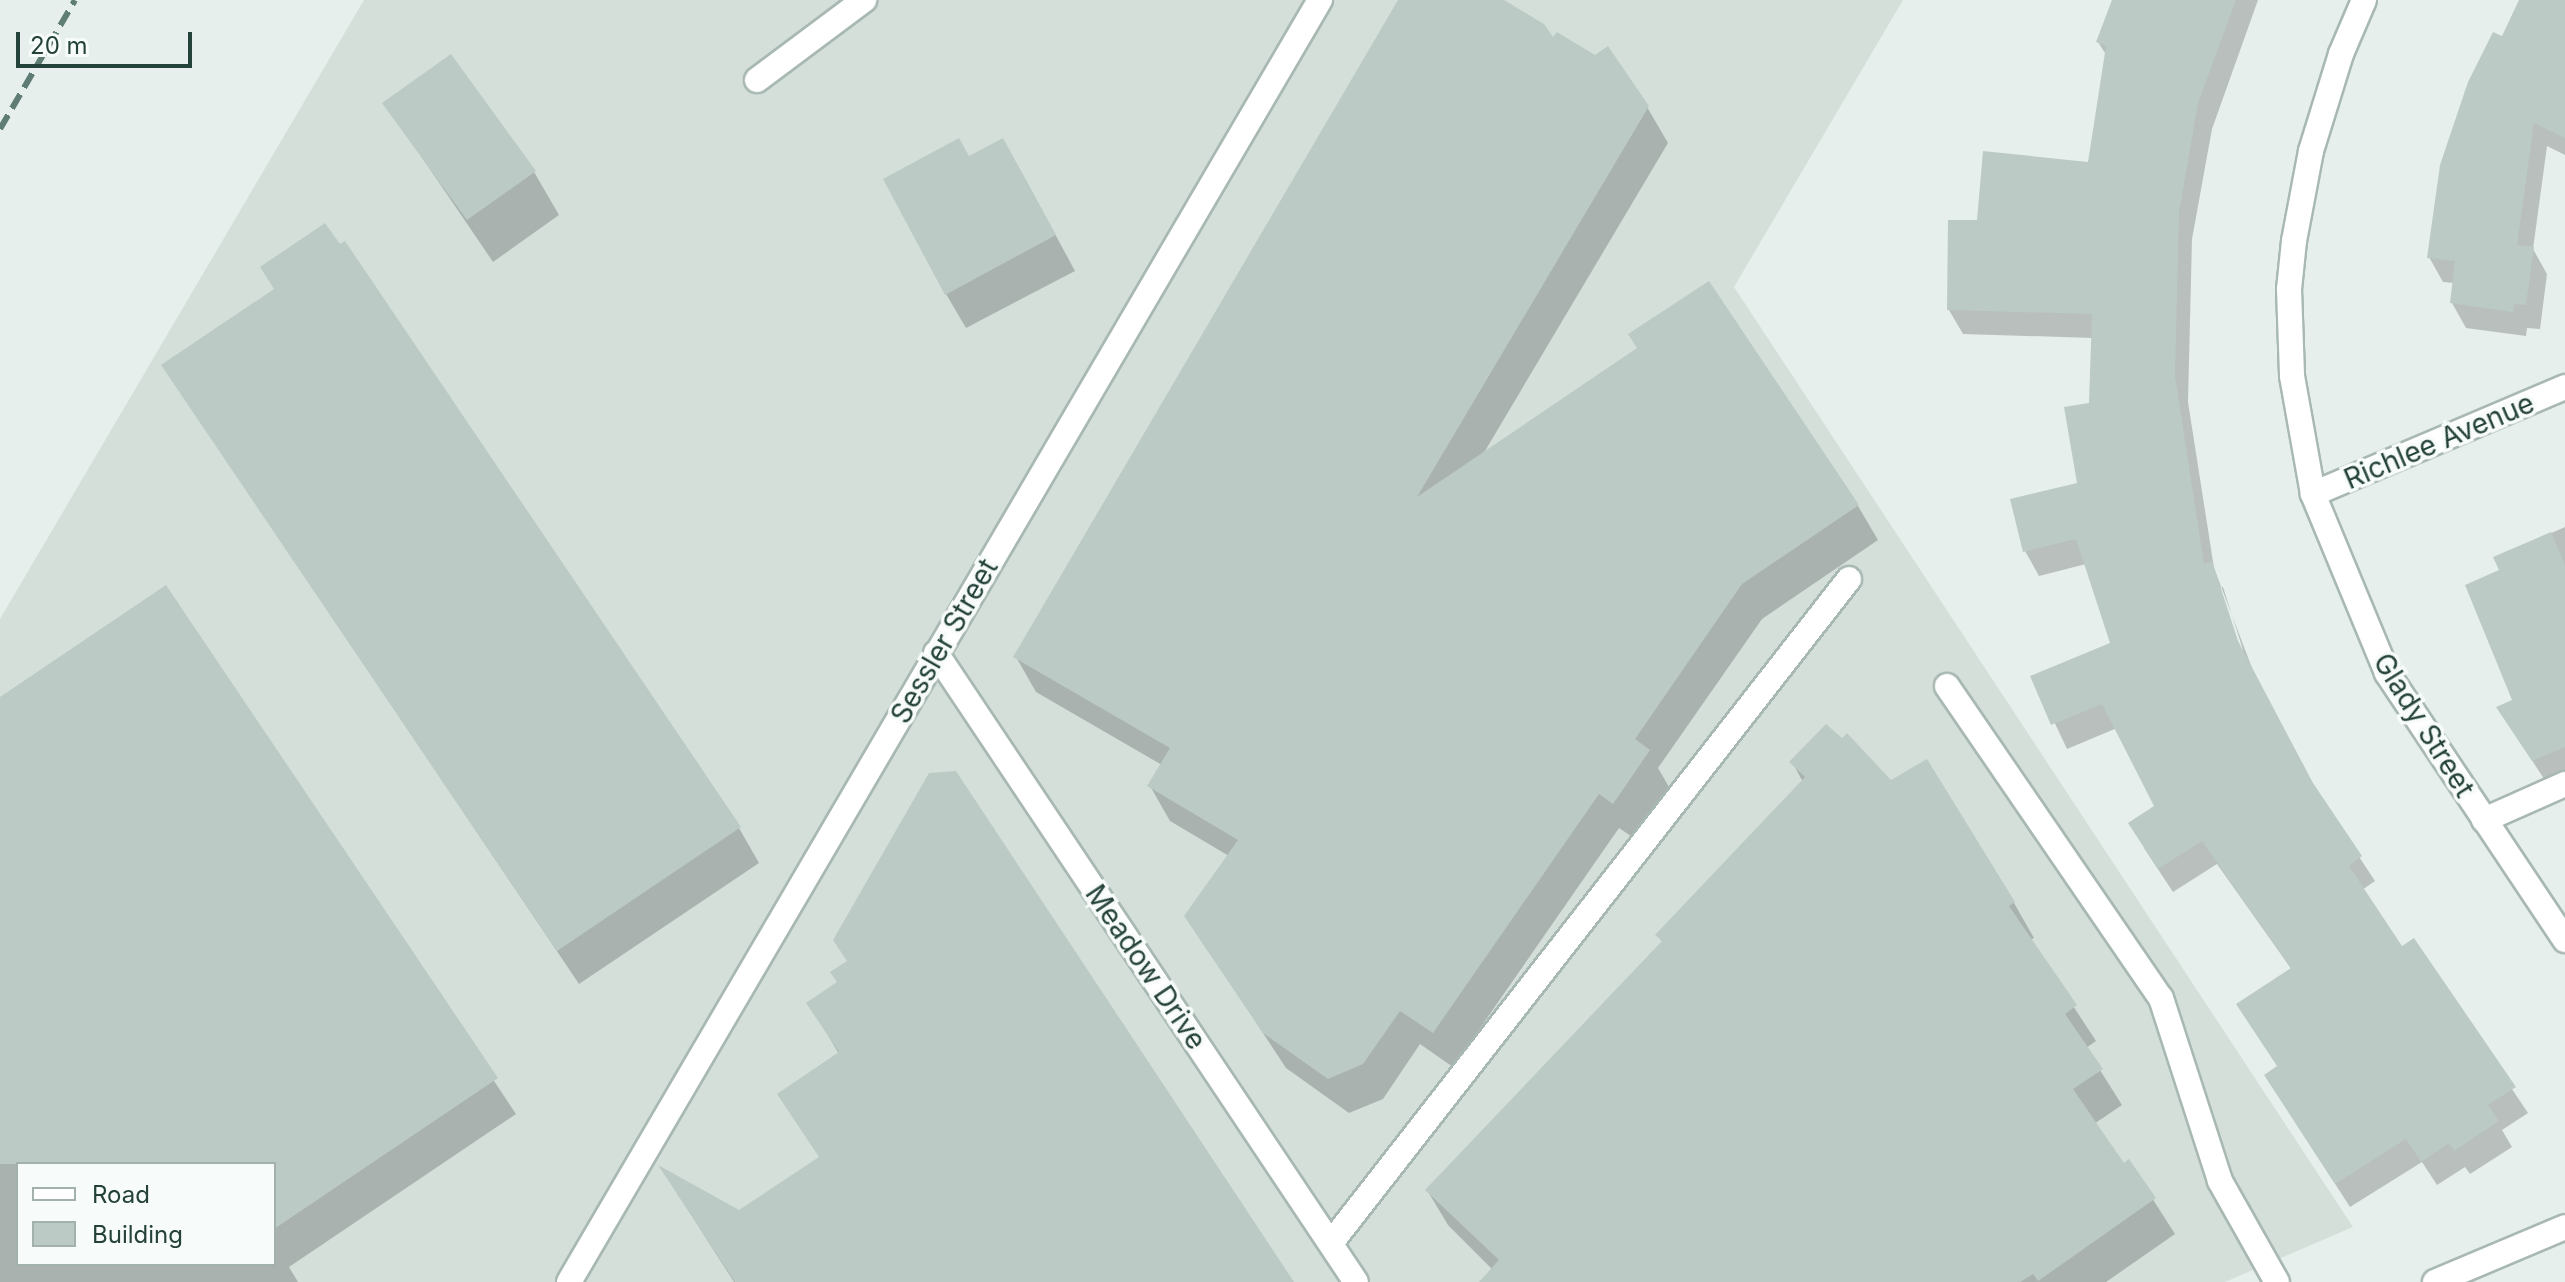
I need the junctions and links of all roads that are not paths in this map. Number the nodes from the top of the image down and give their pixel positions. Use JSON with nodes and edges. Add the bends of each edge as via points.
{"nodes":[{"id":1,"x":864,"y":0,"type":"edge"},
{"id":2,"x":1320,"y":0,"type":"edge"},
{"id":3,"x":2364,"y":0,"type":"edge"},
{"id":4,"x":757,"y":80,"type":"dead end"},
{"id":5,"x":2565,"y":387,"type":"edge"},
{"id":6,"x":2313,"y":494,"type":"junction"},
{"id":7,"x":1849,"y":579,"type":"dead end"},
{"id":8,"x":936,"y":653,"type":"junction"},
{"id":9,"x":1947,"y":686,"type":"dead end"},
{"id":10,"x":2565,"y":784,"type":"edge"},
{"id":11,"x":2484,"y":820,"type":"junction"},
{"id":12,"x":2565,"y":940,"type":"edge"},
{"id":13,"x":2565,"y":1227,"type":"edge"},
{"id":14,"x":1331,"y":1243,"type":"junction"},
{"id":15,"x":569,"y":1282,"type":"edge"},
{"id":16,"x":1356,"y":1282,"type":"edge"},
{"id":17,"x":2277,"y":1282,"type":"edge"},
{"id":18,"x":2435,"y":1282,"type":"edge"}],
"edges":[{"from":1,"to":4,"type":"street"},
{"from":2,"to":8,"type":"street","name":"Sessler Street"},
{"from":3,"to":6,"type":"street","name":"Glady Street","via":[[2311,151],[2289,289],[2292,376]]},
{"from":5,"to":6,"type":"street","name":"Richlee Avenue"},
{"from":6,"to":11,"type":"street","name":"Glady Street","via":[[2387,673]]},
{"from":7,"to":14,"type":"street"},
{"from":8,"to":14,"type":"street","name":"Meadow Drive"},
{"from":8,"to":15,"type":"street","name":"Sessler Street"},
{"from":9,"to":17,"type":"street","via":[[2161,998],[2220,1181]]},
{"from":10,"to":11,"type":"street"},
{"from":11,"to":12,"type":"street","name":"Glady Street"},
{"from":13,"to":18,"type":"street"},
{"from":14,"to":16,"type":"street","name":"Meadow Drive"}]}
